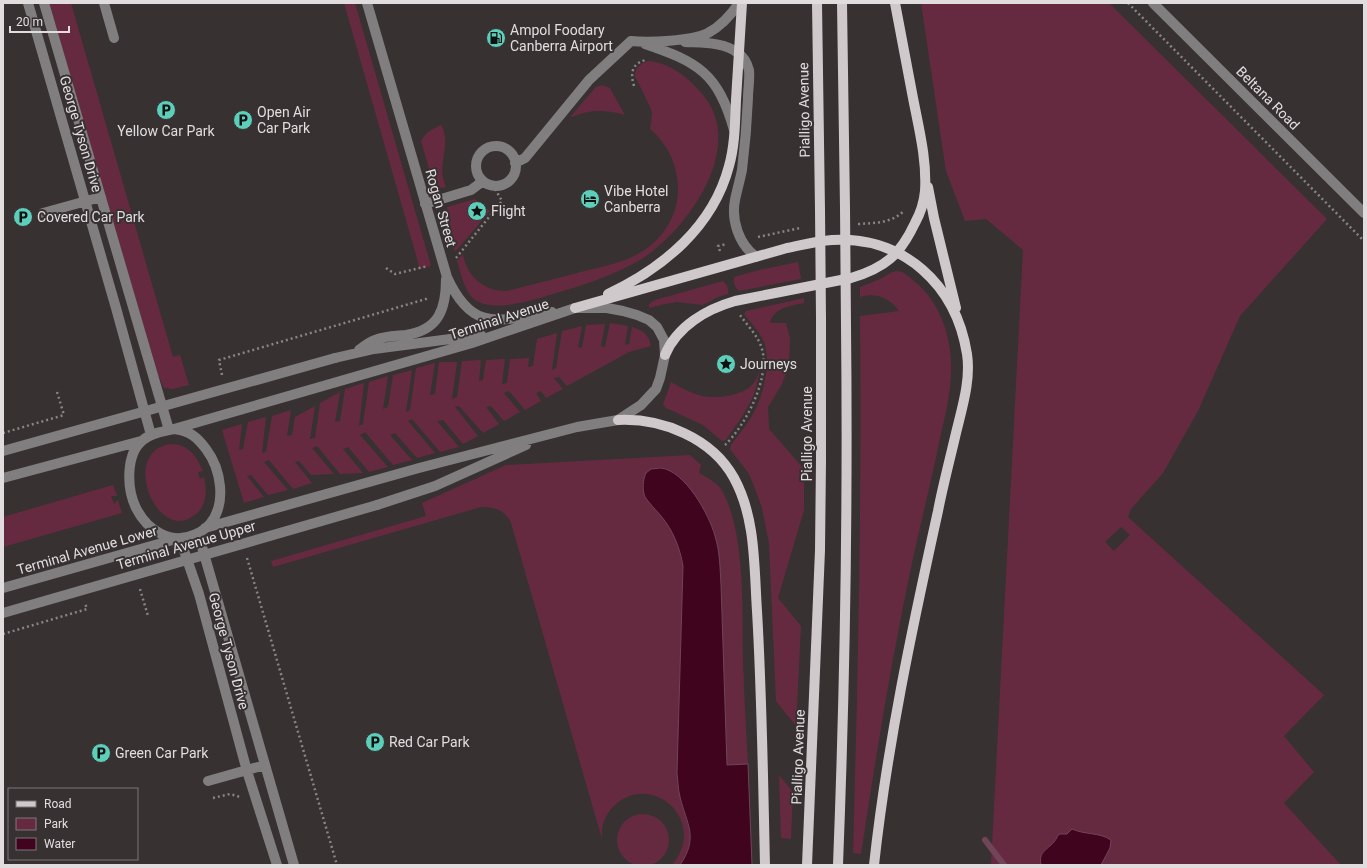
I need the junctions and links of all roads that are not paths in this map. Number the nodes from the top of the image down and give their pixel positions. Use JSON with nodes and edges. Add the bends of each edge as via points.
{"nodes":[{"id":1,"x":28,"y":3,"type":"edge"},
{"id":2,"x":44,"y":3,"type":"edge"},
{"id":3,"x":104,"y":3,"type":"edge"},
{"id":4,"x":367,"y":3,"type":"edge"},
{"id":5,"x":741,"y":3,"type":"edge"},
{"id":6,"x":817,"y":3,"type":"edge"},
{"id":7,"x":842,"y":3,"type":"edge"},
{"id":8,"x":895,"y":3,"type":"edge"},
{"id":9,"x":1153,"y":3,"type":"edge"},
{"id":10,"x":114,"y":38,"type":"dead end"},
{"id":11,"x":667,"y":40,"type":"junction"},
{"id":12,"x":640,"y":42,"type":"junction"},
{"id":13,"x":739,"y":53,"type":"junction"},
{"id":14,"x":734,"y":132,"type":"junction"},
{"id":15,"x":515,"y":163,"type":"junction"},
{"id":16,"x":925,"y":170,"type":"junction"},
{"id":17,"x":482,"y":181,"type":"junction"},
{"id":18,"x":101,"y":198,"type":"junction"},
{"id":19,"x":86,"y":202,"type":"junction"},
{"id":20,"x":425,"y":204,"type":"junction"},
{"id":21,"x":43,"y":213,"type":"dead end"},
{"id":22,"x":1364,"y":213,"type":"edge"},
{"id":23,"x":897,"y":253,"type":"junction"},
{"id":24,"x":756,"y":257,"type":"junction"},
{"id":25,"x":446,"y":277,"type":"junction"},
{"id":26,"x":575,"y":308,"type":"junction"},
{"id":27,"x":522,"y":327,"type":"junction"},
{"id":28,"x":961,"y":330,"type":"junction"},
{"id":29,"x":354,"y":354,"type":"junction"},
{"id":30,"x":665,"y":355,"type":"junction"},
{"id":31,"x":618,"y":420,"type":"junction"},
{"id":32,"x":172,"y":430,"type":"junction"},
{"id":33,"x":553,"y":433,"type":"junction"},
{"id":34,"x":151,"y":435,"type":"junction"},
{"id":35,"x":141,"y":441,"type":"junction"},
{"id":36,"x":3,"y":451,"type":"edge"},
{"id":37,"x":3,"y":478,"type":"edge"},
{"id":38,"x":377,"y":505,"type":"joint"},
{"id":39,"x":202,"y":531,"type":"junction"},
{"id":40,"x":179,"y":539,"type":"junction"},
{"id":41,"x":3,"y":588,"type":"edge"},
{"id":42,"x":3,"y":613,"type":"edge"},
{"id":43,"x":265,"y":764,"type":"junction"},
{"id":44,"x":247,"y":771,"type":"junction"},
{"id":45,"x":208,"y":781,"type":"dead end"},
{"id":46,"x":277,"y":865,"type":"edge"},
{"id":47,"x":294,"y":865,"type":"edge"},
{"id":48,"x":765,"y":865,"type":"edge"},
{"id":49,"x":807,"y":865,"type":"edge"},
{"id":50,"x":838,"y":865,"type":"edge"},
{"id":51,"x":874,"y":865,"type":"edge"}],
"edges":[{"from":1,"to":19,"type":"street","name":"George Tyson Drive"},
{"from":2,"to":18,"type":"street","name":"George Tyson Drive"},
{"from":3,"to":10,"type":"street"},
{"from":4,"to":20,"type":"street","name":"Rogan Street"},
{"from":5,"to":11,"type":"street","via":[[708,33]]},
{"from":5,"to":13,"type":"main road"},
{"from":6,"to":49,"type":"main road","name":"Pialligo Avenue","bridge":true,"via":[[822,461]]},
{"from":7,"to":50,"type":"main road","bridge":true,"via":[[847,458],[843,730]]},
{"from":8,"to":16,"type":"main road"},
{"from":9,"to":22,"type":"street","name":"Beltana Road"},
{"from":11,"to":12,"type":"street"},
{"from":11,"to":13,"type":"street","via":[[725,46]]},
{"from":12,"to":14,"type":"street","via":[[680,56],[705,74],[724,99]]},
{"from":12,"to":15,"type":"street","via":[[631,41],[596,73],[525,158]]},
{"from":13,"to":14,"type":"main road"},
{"from":13,"to":24,"type":"street","via":[[745,60],[749,74],[745,143],[735,201],[735,216],[742,241]]},
{"from":14,"to":26,"type":"main road","via":[[732,154],[725,179],[707,215],[691,235],[672,255],[644,274]]},
{"from":15,"to":17,"type":"street","via":[[515,172],[502,185],[493,186]]},
{"from":15,"to":17,"type":"street","via":[[504,148],[487,148],[476,162],[476,171]]},
{"from":16,"to":23,"type":"main road","via":[[925,192],[919,214],[907,240]]},
{"from":16,"to":28,"type":"main road"},
{"from":17,"to":20,"type":"street","via":[[471,190]]},
{"from":18,"to":19,"type":"street"},
{"from":18,"to":32,"type":"street","name":"George Tyson Drive"},
{"from":19,"to":21,"type":"street"},
{"from":19,"to":34,"type":"street","name":"George Tyson Drive"},
{"from":20,"to":25,"type":"street","name":"Rogan Street"},
{"from":23,"to":24,"type":"main road","via":[[873,243],[834,240],[792,247]]},
{"from":23,"to":28,"type":"main road","via":[[920,266],[934,281],[949,301]]},
{"from":23,"to":30,"type":"main road","via":[[870,272],[851,278],[736,301],[719,307],[701,316],[681,331]]},
{"from":24,"to":26,"type":"main road"},
{"from":25,"to":26,"type":"street","name":"Rogan Street","via":[[461,303],[482,318],[504,319]]},
{"from":25,"to":29,"type":"street","via":[[443,307],[431,326],[417,333],[376,339]]},
{"from":26,"to":27,"type":"street","name":"Terminal Avenue"},
{"from":26,"to":30,"type":"street","name":"Terminal Avenue","via":[[623,310],[648,320],[661,333]]},
{"from":27,"to":29,"type":"street"},
{"from":27,"to":32,"type":"street","name":"Terminal Avenue"},
{"from":28,"to":51,"type":"main road","via":[[967,356],[964,397],[902,680],[881,802]]},
{"from":29,"to":36,"type":"street","bridge":true},
{"from":30,"to":31,"type":"street","name":"Terminal Avenue","via":[[653,394]]},
{"from":31,"to":33,"type":"street","name":"Terminal Avenue"},
{"from":31,"to":48,"type":"main road","via":[[659,423],[698,441],[728,469],[743,500],[752,534],[759,652]]},
{"from":32,"to":34,"type":"street"},
{"from":32,"to":39,"type":"street","via":[[189,432],[196,438],[209,454],[217,470],[220,483],[219,501],[215,515]]},
{"from":33,"to":38,"type":"street","name":"Terminal Avenue","via":[[447,481]]},
{"from":33,"to":39,"type":"street","name":"Terminal Avenue","via":[[419,468]]},
{"from":34,"to":35,"type":"street"},
{"from":35,"to":37,"type":"street"},
{"from":35,"to":40,"type":"street","via":[[136,447],[130,467],[129,484],[133,502],[147,525],[161,534]]},
{"from":38,"to":42,"type":"street","name":"Terminal Avenue Upper","bridge":true},
{"from":39,"to":40,"type":"street","via":[[188,538]]},
{"from":39,"to":43,"type":"street","name":"George Tyson Drive"},
{"from":40,"to":41,"type":"street","name":"Terminal Avenue Lower"},
{"from":40,"to":44,"type":"street","name":"George Tyson Drive","via":[[199,594]]},
{"from":43,"to":44,"type":"street"},
{"from":43,"to":47,"type":"street","name":"George Tyson Drive"},
{"from":44,"to":45,"type":"street"},
{"from":44,"to":46,"type":"street","name":"George Tyson Drive"}]}
